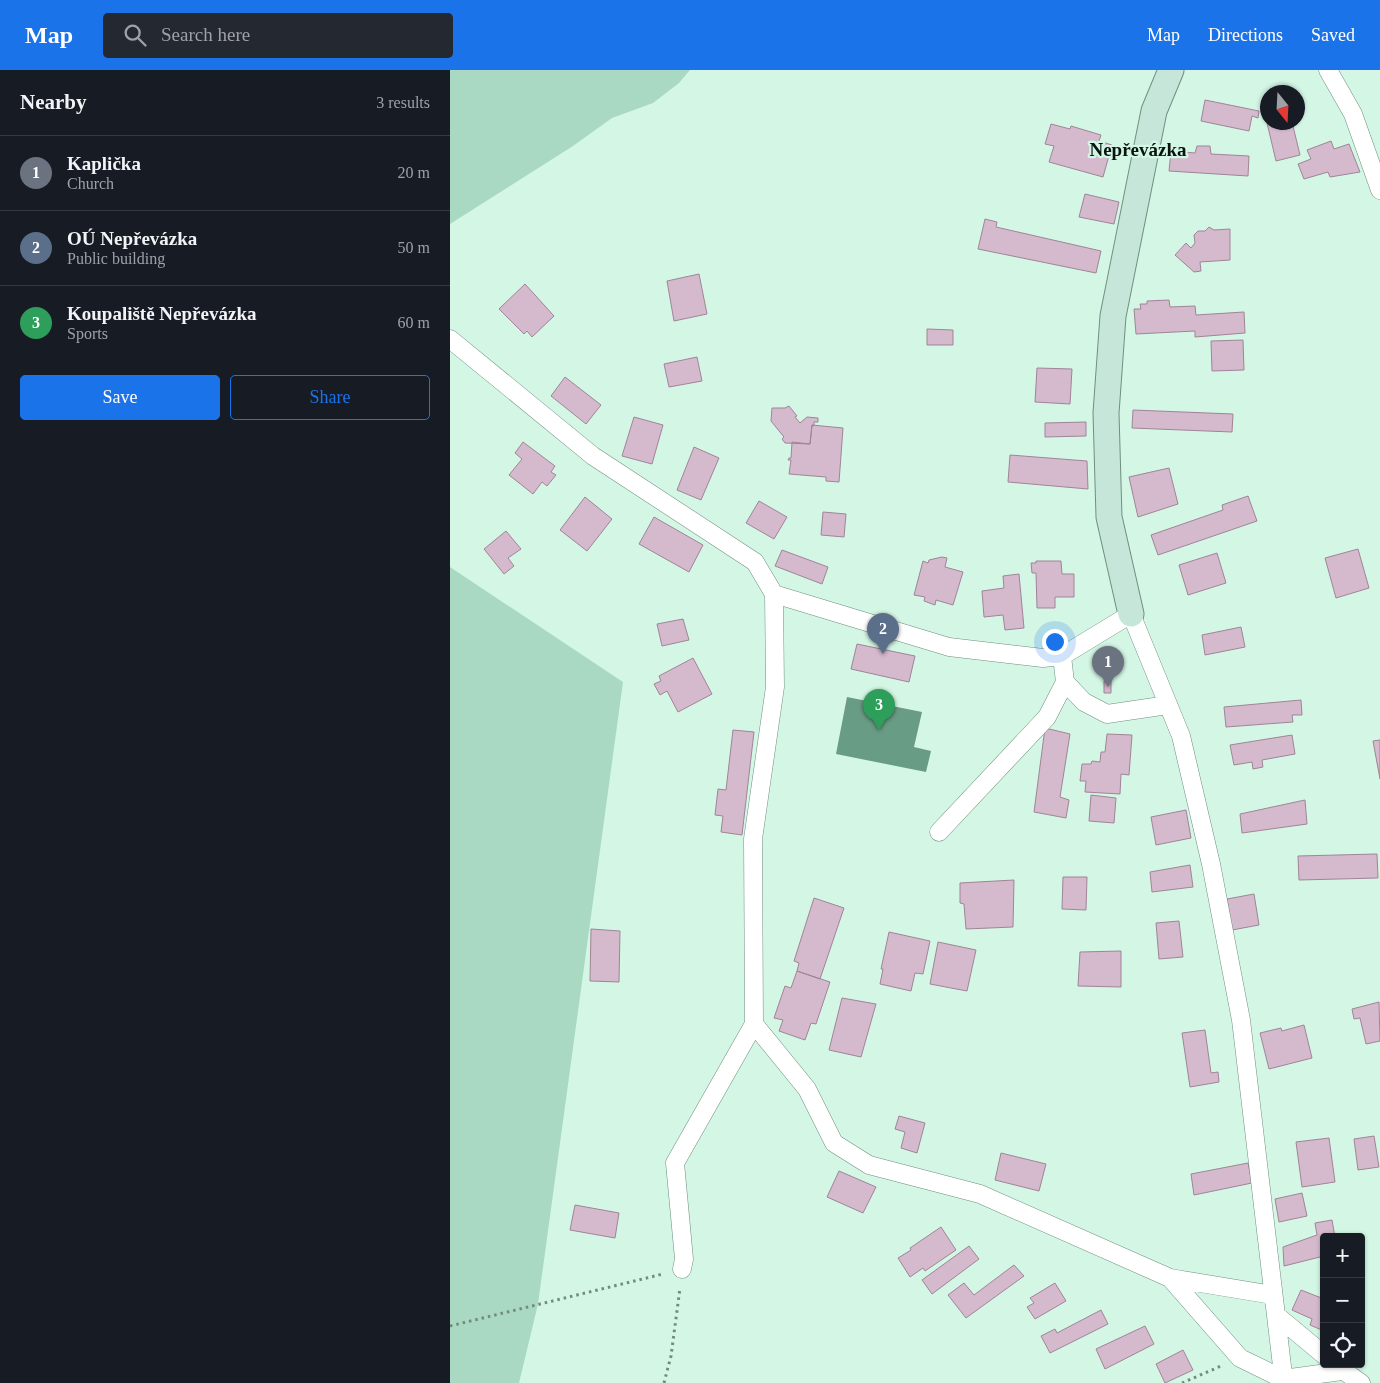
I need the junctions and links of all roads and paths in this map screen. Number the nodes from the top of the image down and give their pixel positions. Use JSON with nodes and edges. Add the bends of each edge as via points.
{"nodes":[{"id":1,"x":1170,"y":70,"type":"edge"},
{"id":2,"x":1328,"y":70,"type":"edge"},
{"id":3,"x":1380,"y":190,"type":"edge"},
{"id":4,"x":450,"y":339,"type":"edge"},
{"id":5,"x":774,"y":594,"type":"junction"},
{"id":6,"x":1132,"y":614,"type":"junction"},
{"id":7,"x":1062,"y":656,"type":"junction"},
{"id":8,"x":1065,"y":682,"type":"junction"},
{"id":9,"x":1168,"y":705,"type":"junction"},
{"id":10,"x":940,"y":832,"type":"dead end"},
{"id":11,"x":754,"y":1024,"type":"junction"},
{"id":12,"x":682,"y":1269,"type":"junction"},
{"id":13,"x":1170,"y":1278,"type":"junction"},
{"id":14,"x":1273,"y":1295,"type":"junction"},
{"id":15,"x":1276,"y":1315,"type":"junction"},
{"id":16,"x":450,"y":1326,"type":"edge"},
{"id":17,"x":1320,"y":1353,"type":"edge"},
{"id":18,"x":1240,"y":1358,"type":"junction"},
{"id":19,"x":1338,"y":1368,"type":"edge"},
{"id":20,"x":1284,"y":1381,"type":"edge"},
{"id":21,"x":664,"y":1383,"type":"edge"},
{"id":22,"x":1182,"y":1383,"type":"edge"},
{"id":23,"x":1361,"y":1383,"type":"edge"}],
"edges":[{"from":1,"to":6,"type":"street","via":[[1154,111],[1112,316],[1106,413],[1109,517]]},
{"from":2,"to":3,"type":"street","via":[[1353,114]]},
{"from":4,"to":5,"type":"street","via":[[593,456],[755,562]]},
{"from":5,"to":7,"type":"street","via":[[949,647],[1043,658]]},
{"from":5,"to":11,"type":"street","via":[[775,687],[753,840]]},
{"from":6,"to":7,"type":"street"},
{"from":6,"to":9,"type":"street"},
{"from":7,"to":8,"type":"street"},
{"from":8,"to":9,"type":"street","via":[[1084,702],[1107,714]]},
{"from":8,"to":10,"type":"street","via":[[1047,717]]},
{"from":9,"to":14,"type":"street","via":[[1181,736],[1211,864],[1241,1020]]},
{"from":11,"to":12,"type":"street","via":[[675,1163],[684,1259]]},
{"from":11,"to":13,"type":"street","via":[[807,1089],[834,1143],[869,1166],[980,1194]]},
{"from":12,"to":16,"type":"path"},
{"from":12,"to":21,"type":"path","via":[[671,1356]]},
{"from":13,"to":14,"type":"street"},
{"from":13,"to":18,"type":"street"},
{"from":14,"to":15,"type":"street"},
{"from":15,"to":17,"type":"street"},
{"from":15,"to":20,"type":"street"},
{"from":18,"to":20,"type":"street"},
{"from":18,"to":22,"type":"path"},
{"from":19,"to":20,"type":"street"},
{"from":19,"to":23,"type":"street"}]}
